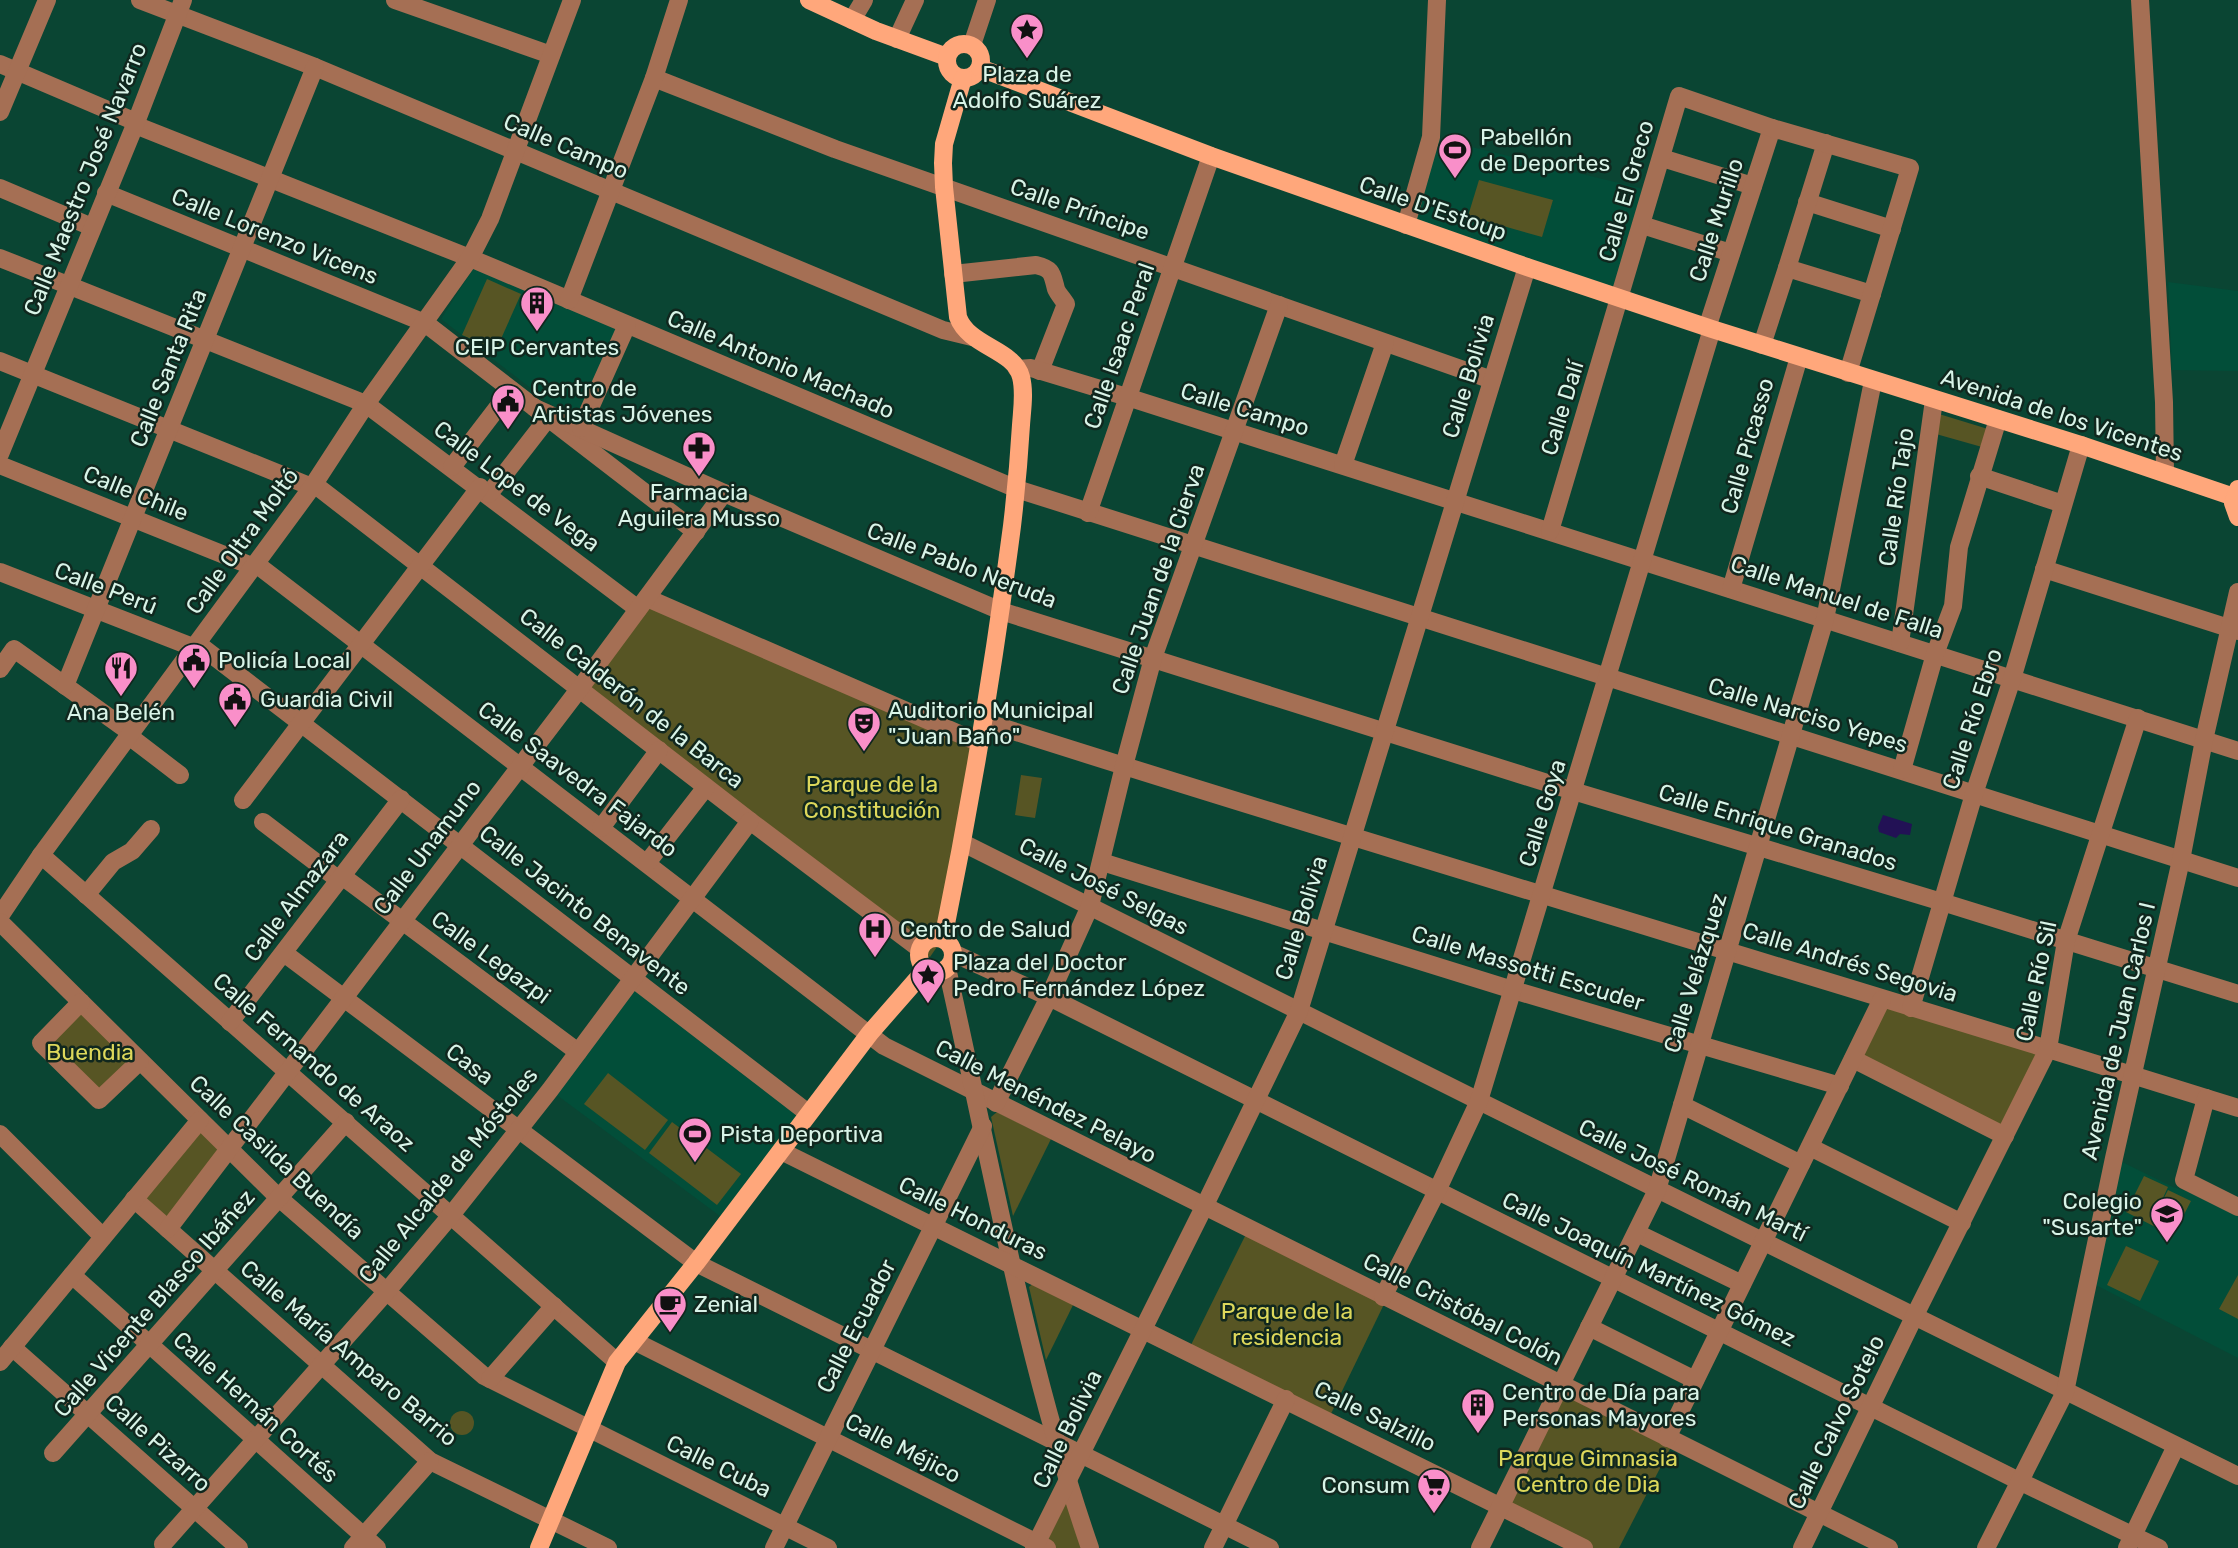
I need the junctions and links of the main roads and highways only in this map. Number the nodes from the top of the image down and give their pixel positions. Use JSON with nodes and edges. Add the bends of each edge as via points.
{"nodes":[{"id":1,"x":809,"y":0,"type":"edge"},
{"id":2,"x":947,"y":57,"type":"junction"},
{"id":3,"x":980,"y":68,"type":"junction"},
{"id":4,"x":963,"y":78,"type":"junction"},
{"id":5,"x":1873,"y":381,"type":"joint"},
{"id":6,"x":2236,"y":493,"type":"edge"},
{"id":7,"x":2238,"y":517,"type":"edge"},
{"id":8,"x":948,"y":953,"type":"junction"},
{"id":9,"x":926,"y":969,"type":"junction"},
{"id":10,"x":538,"y":1548,"type":"edge"}],
"edges":[{"from":1,"to":2,"type":"main road"},
{"from":2,"to":3,"type":"main road","via":[[958,44],[972,46],[981,57]]},
{"from":2,"to":4,"type":"main road","via":[[951,73]]},
{"from":3,"to":4,"type":"main road","via":[[972,77]]},
{"from":3,"to":5,"type":"main road","name":"Calle D'Estoup","via":[[1406,225]]},
{"from":4,"to":8,"type":"main road","via":[[944,144],[958,317],[972,337],[1017,369],[1022,397],[1017,489],[1001,611]]},
{"from":5,"to":6,"type":"main road","name":"Avenida de los Vicentes"},
{"from":6,"to":7,"type":"main road"},
{"from":8,"to":9,"type":"main road","via":[[937,972]]},
{"from":8,"to":9,"type":"main road","via":[[932,938],[923,944],[920,960]]},
{"from":9,"to":10,"type":"main road","via":[[870,1033],[617,1362]]}]}
